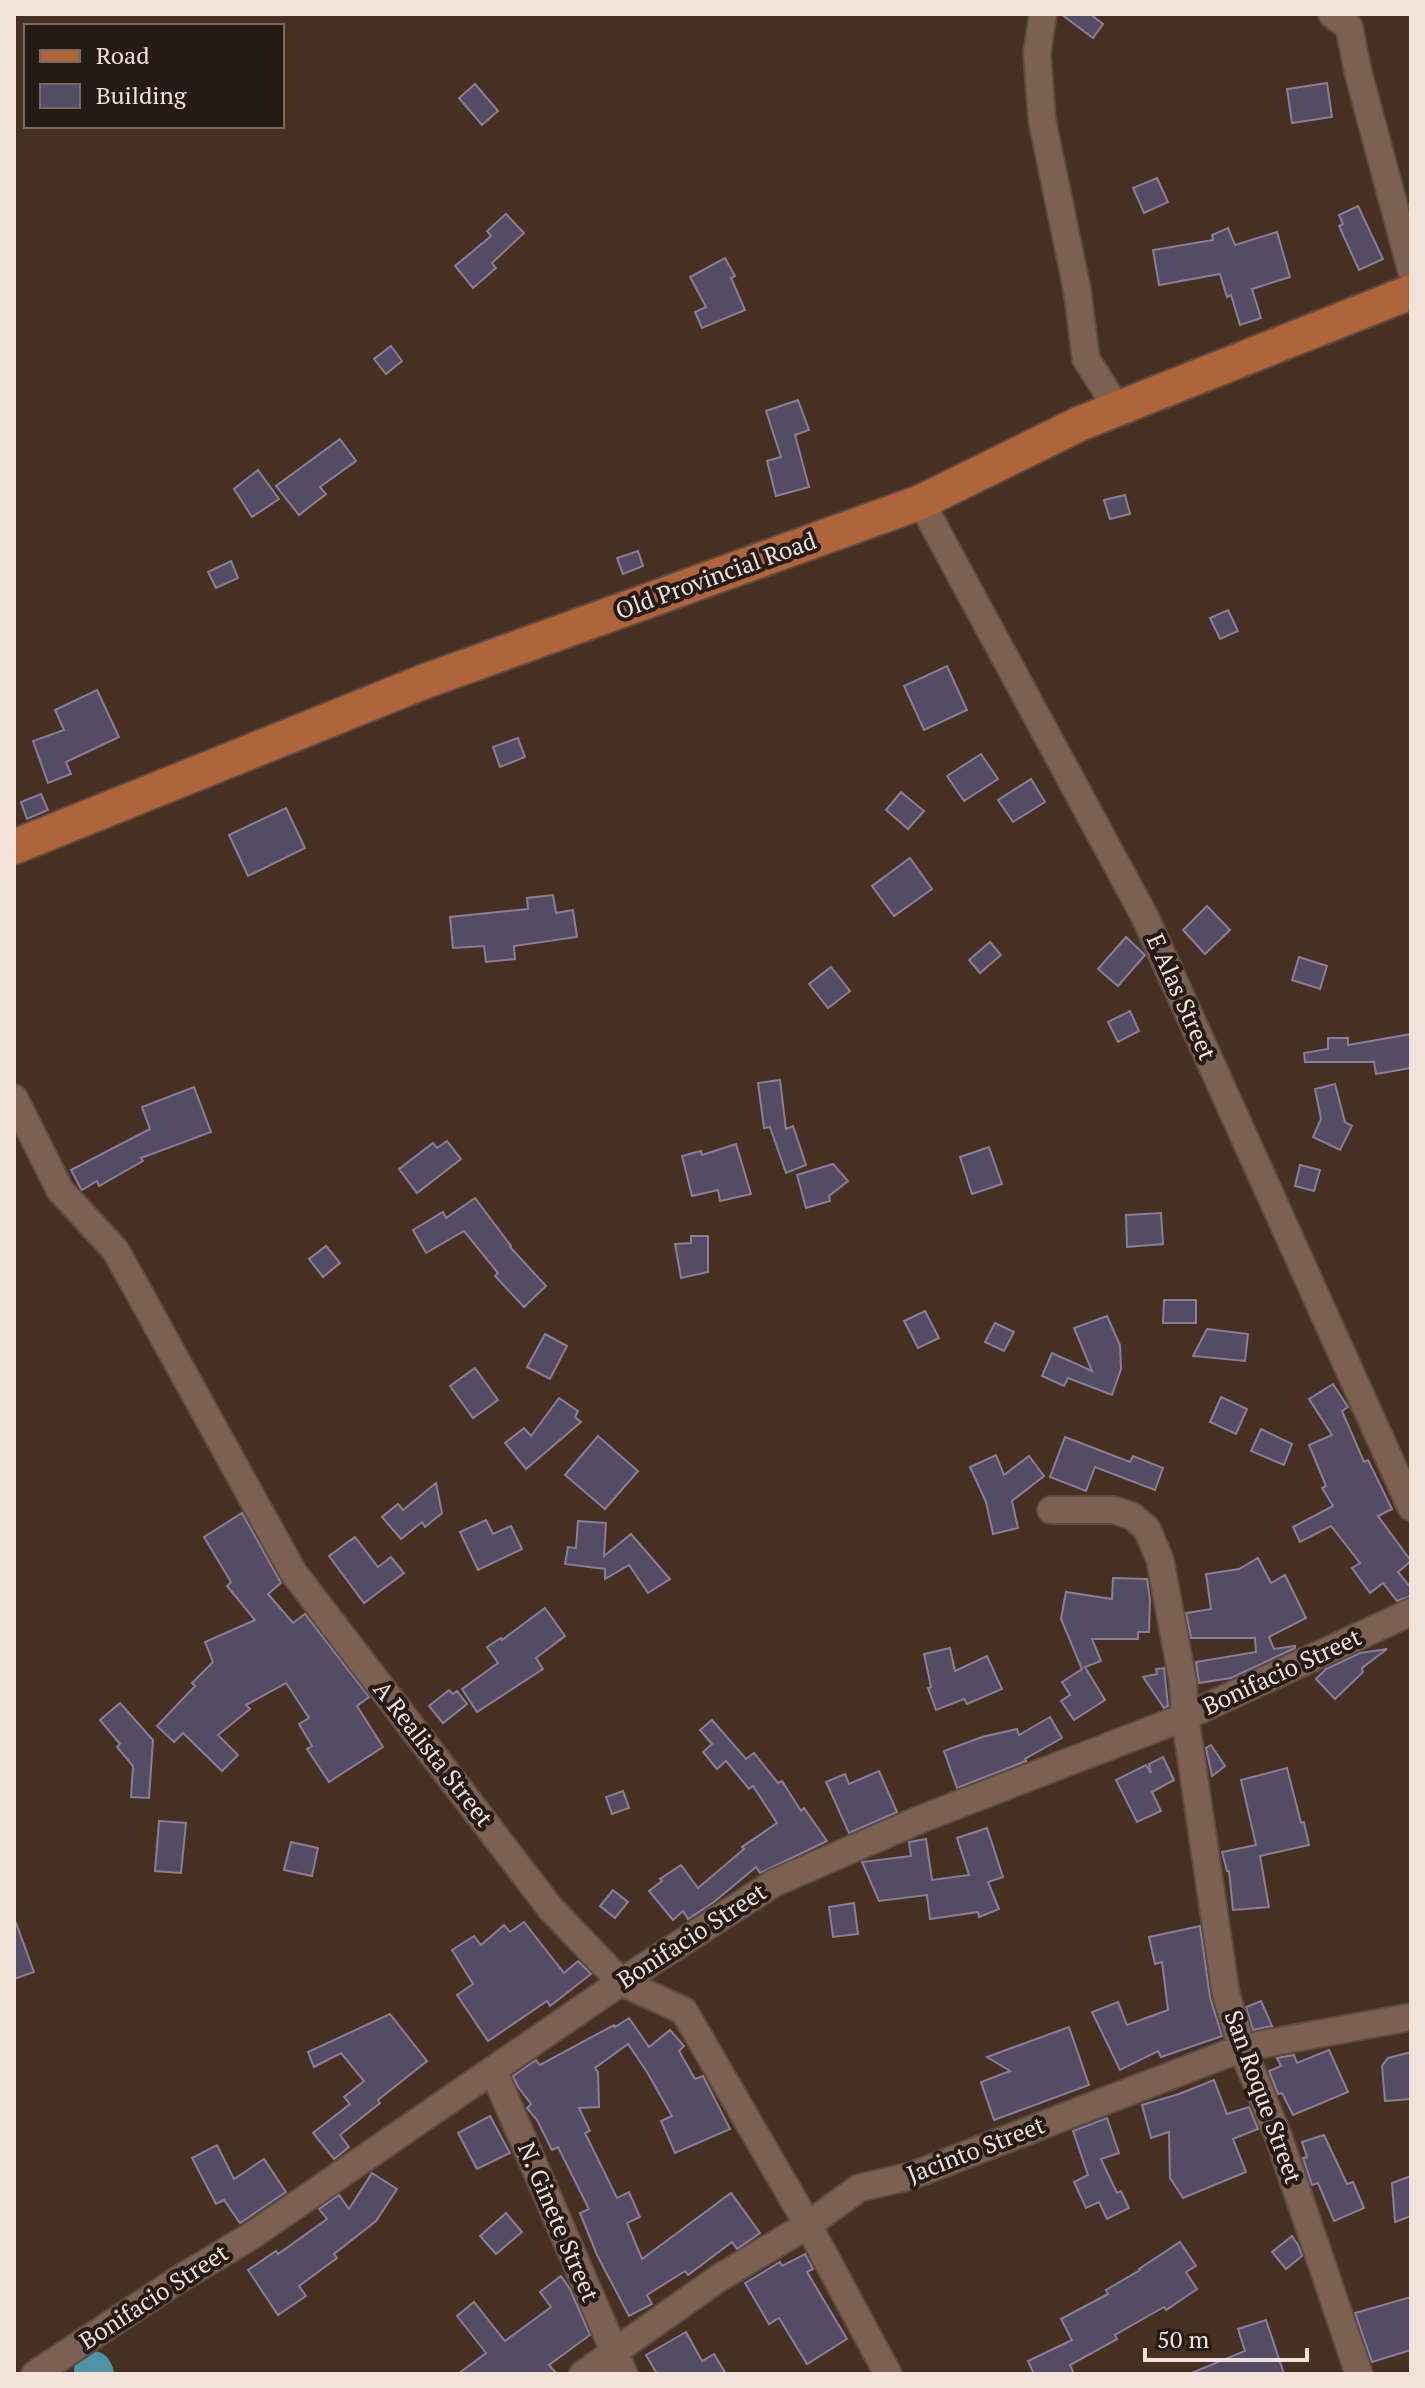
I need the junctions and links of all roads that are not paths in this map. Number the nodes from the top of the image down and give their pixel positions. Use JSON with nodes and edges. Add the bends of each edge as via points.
{"nodes":[{"id":1,"x":1043,"y":14,"type":"edge"},
{"id":2,"x":1332,"y":14,"type":"edge"},
{"id":3,"x":1411,"y":269,"type":"edge"},
{"id":4,"x":1411,"y":292,"type":"edge"},
{"id":5,"x":1117,"y":408,"type":"junction"},
{"id":6,"x":921,"y":502,"type":"junction"},
{"id":7,"x":14,"y":847,"type":"edge"},
{"id":8,"x":14,"y":1098,"type":"edge"},
{"id":9,"x":1411,"y":1507,"type":"edge"},
{"id":10,"x":1051,"y":1510,"type":"dead end"},
{"id":11,"x":1411,"y":1612,"type":"edge"},
{"id":12,"x":1185,"y":1717,"type":"junction"},
{"id":13,"x":621,"y":1982,"type":"junction"},
{"id":14,"x":1411,"y":2017,"type":"edge"},
{"id":15,"x":1242,"y":2048,"type":"junction"},
{"id":16,"x":493,"y":2070,"type":"junction"},
{"id":17,"x":808,"y":2225,"type":"junction"},
{"id":18,"x":619,"y":2362,"type":"edge"},
{"id":19,"x":35,"y":2374,"type":"edge"},
{"id":20,"x":583,"y":2374,"type":"edge"},
{"id":21,"x":888,"y":2374,"type":"edge"},
{"id":22,"x":1359,"y":2374,"type":"edge"}],
"edges":[{"from":1,"to":5,"type":"street","via":[[1037,53],[1042,120],[1086,359]]},
{"from":2,"to":3,"type":"street","via":[[1349,27]]},
{"from":4,"to":5,"type":"main road","name":"Old Provincial Road"},
{"from":5,"to":6,"type":"main road","name":"Old Provincial Road"},
{"from":6,"to":7,"type":"main road","name":"Old Provincial Road","via":[[423,682]]},
{"from":6,"to":9,"type":"street","name":"E Alas Street","via":[[1145,917]]},
{"from":8,"to":13,"type":"street","name":"A Realista Street","via":[[60,1190],[116,1251],[293,1572],[551,1909]]},
{"from":10,"to":12,"type":"street","name":"San Roque Street","via":[[1114,1510],[1147,1529],[1160,1560]]},
{"from":11,"to":12,"type":"street","name":"Bonifacio Street"},
{"from":12,"to":13,"type":"street","name":"Bonifacio Street","via":[[926,1817],[774,1883]]},
{"from":12,"to":15,"type":"street","name":"San Roque Street","via":[[1226,1994]]},
{"from":13,"to":16,"type":"street","name":"Bonifacio Street"},
{"from":13,"to":17,"type":"street","name":"A Realista Street","via":[[684,2011]]},
{"from":14,"to":15,"type":"street","name":"Jacinto Street"},
{"from":15,"to":17,"type":"street","name":"Jacinto Street","via":[[911,2176],[859,2188]]},
{"from":15,"to":22,"type":"street","name":"San Roque Street","via":[[1279,2138]]},
{"from":16,"to":18,"type":"street","name":"N. Ginete Street"},
{"from":16,"to":19,"type":"street","name":"Bonifacio Street","via":[[251,2236]]},
{"from":17,"to":18,"type":"street","name":"Jacinto Street","via":[[719,2278]]},
{"from":17,"to":21,"type":"street","name":"A Realista Street"},
{"from":18,"to":20,"type":"street","name":"Jacinto Street"}]}
